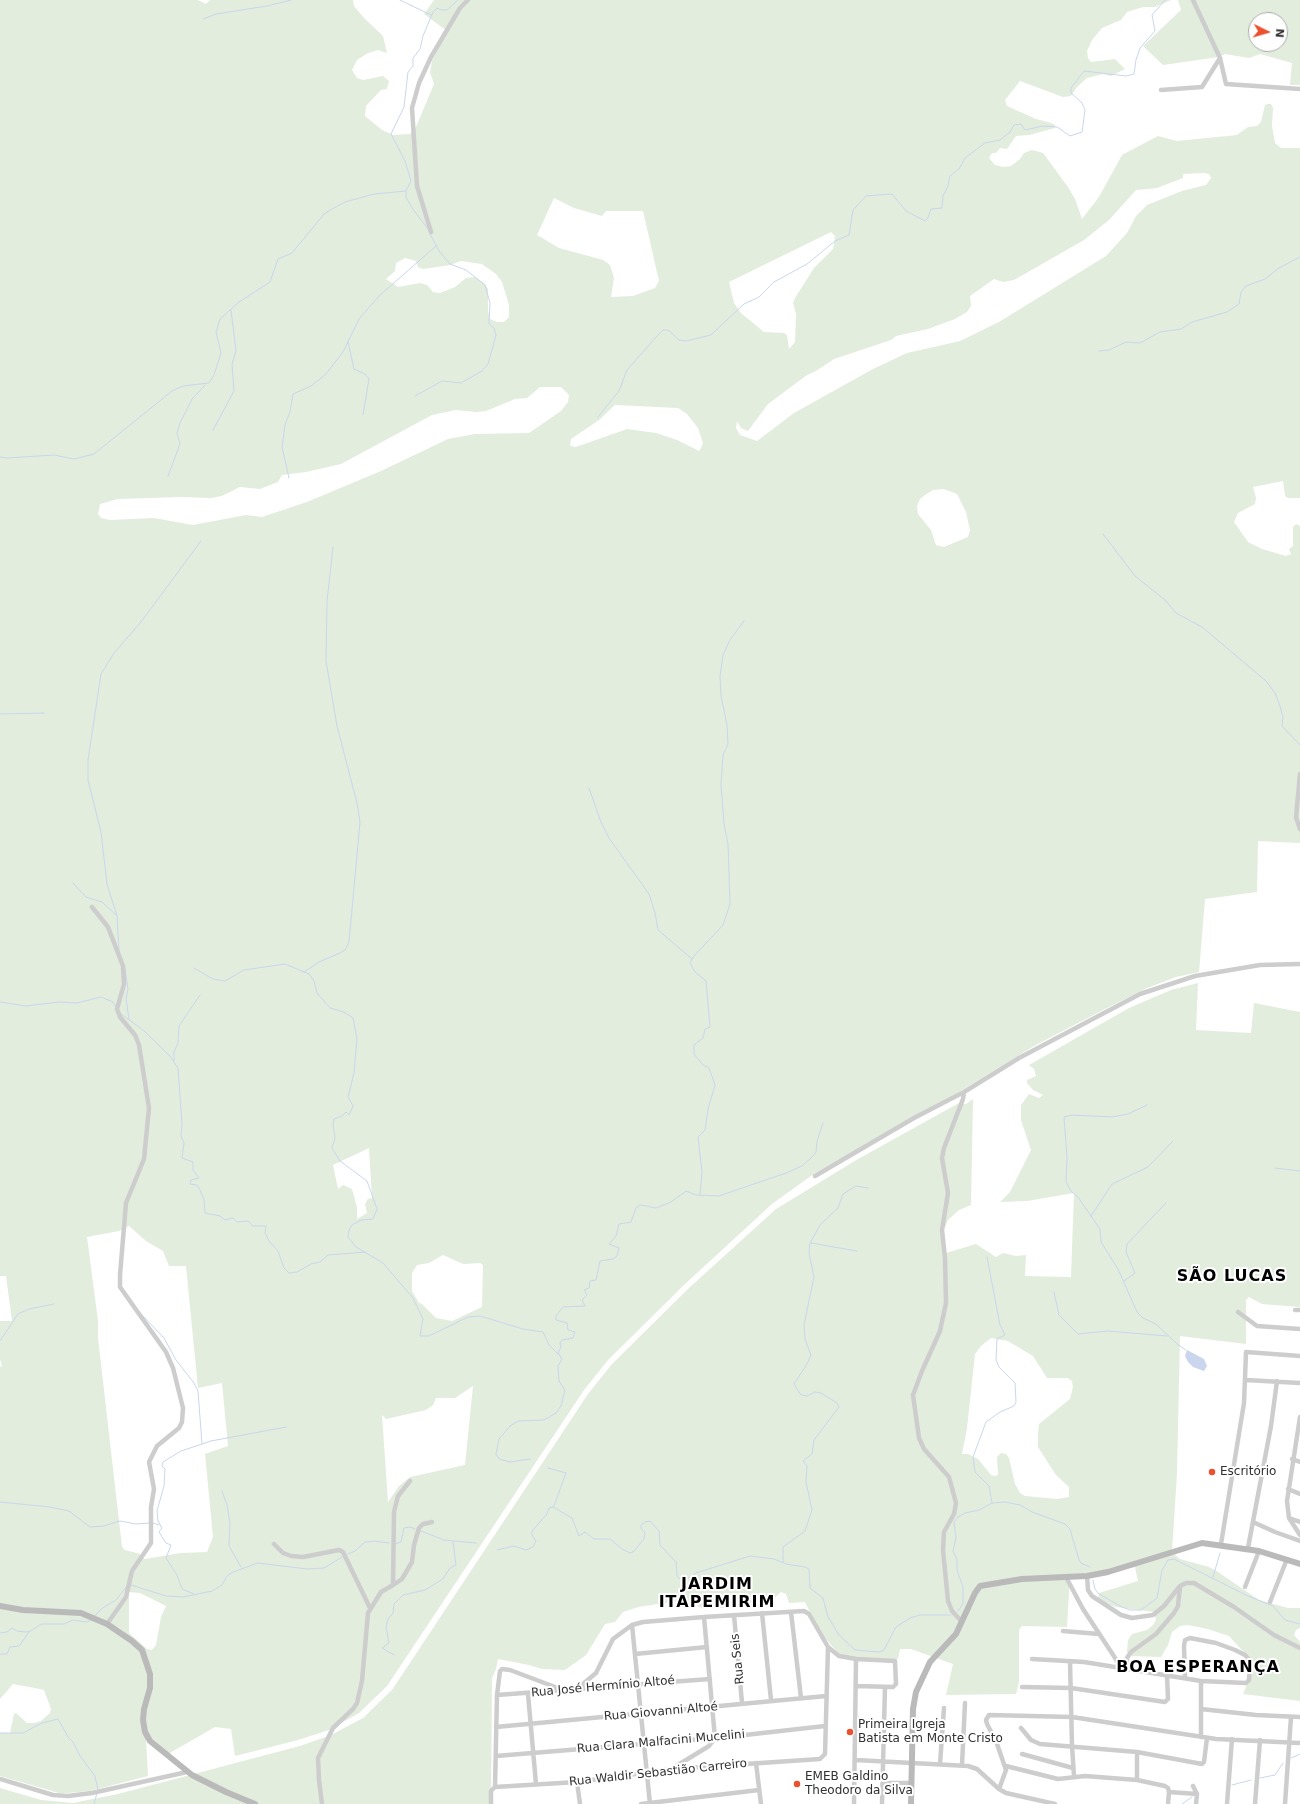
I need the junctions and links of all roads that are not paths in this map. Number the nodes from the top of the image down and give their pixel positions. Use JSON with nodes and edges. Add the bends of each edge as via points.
{"nodes":[{"id":1,"x":468,"y":0,"type":"edge"},
{"id":2,"x":1193,"y":0,"type":"edge"},
{"id":3,"x":1220,"y":58,"type":"junction"},
{"id":4,"x":1300,"y":89,"type":"edge"},
{"id":5,"x":1161,"y":90,"type":"dead end"},
{"id":6,"x":432,"y":232,"type":"dead end"},
{"id":7,"x":1300,"y":774,"type":"edge"},
{"id":8,"x":1300,"y":829,"type":"edge"},
{"id":9,"x":92,"y":907,"type":"dead end"},
{"id":10,"x":1300,"y":964,"type":"edge"},
{"id":11,"x":964,"y":1092,"type":"junction"},
{"id":12,"x":815,"y":1176,"type":"dead end"},
{"id":13,"x":1238,"y":1312,"type":"dead end"},
{"id":14,"x":1300,"y":1329,"type":"edge"},
{"id":15,"x":1300,"y":1356,"type":"edge"},
{"id":16,"x":1246,"y":1380,"type":"junction"},
{"id":17,"x":1277,"y":1381,"type":"junction"},
{"id":18,"x":1300,"y":1383,"type":"edge"},
{"id":19,"x":1300,"y":1417,"type":"edge"},
{"id":20,"x":1299,"y":1431,"type":"edge"},
{"id":21,"x":1292,"y":1459,"type":"junction"},
{"id":22,"x":1300,"y":1462,"type":"edge"},
{"id":23,"x":410,"y":1481,"type":"dead end"},
{"id":24,"x":1288,"y":1489,"type":"junction"},
{"id":25,"x":1300,"y":1494,"type":"edge"},
{"id":26,"x":1289,"y":1518,"type":"junction"},
{"id":27,"x":432,"y":1522,"type":"dead end"},
{"id":28,"x":1253,"y":1522,"type":"junction"},
{"id":29,"x":1300,"y":1522,"type":"edge"},
{"id":30,"x":1300,"y":1535,"type":"edge"},
{"id":31,"x":1300,"y":1541,"type":"edge"},
{"id":32,"x":274,"y":1544,"type":"dead end"},
{"id":33,"x":1221,"y":1544,"type":"junction"},
{"id":34,"x":1248,"y":1548,"type":"junction"},
{"id":35,"x":1259,"y":1550,"type":"junction"},
{"id":36,"x":1287,"y":1559,"type":"junction"},
{"id":37,"x":1300,"y":1564,"type":"edge"},
{"id":38,"x":1087,"y":1576,"type":"junction"},
{"id":39,"x":1066,"y":1577,"type":"junction"},
{"id":40,"x":393,"y":1585,"type":"junction"},
{"id":41,"x":1180,"y":1586,"type":"junction"},
{"id":42,"x":1245,"y":1587,"type":"dead end"},
{"id":43,"x":1270,"y":1602,"type":"dead end"},
{"id":44,"x":0,"y":1606,"type":"edge"},
{"id":45,"x":370,"y":1608,"type":"junction"},
{"id":46,"x":791,"y":1612,"type":"junction"},
{"id":47,"x":762,"y":1614,"type":"junction"},
{"id":48,"x":734,"y":1615,"type":"junction"},
{"id":49,"x":704,"y":1617,"type":"junction"},
{"id":50,"x":962,"y":1622,"type":"junction"},
{"id":51,"x":107,"y":1624,"type":"junction"},
{"id":52,"x":632,"y":1625,"type":"junction"},
{"id":53,"x":1063,"y":1631,"type":"dead end"},
{"id":54,"x":1099,"y":1634,"type":"junction"},
{"id":55,"x":707,"y":1647,"type":"junction"},
{"id":56,"x":828,"y":1647,"type":"junction"},
{"id":57,"x":1300,"y":1648,"type":"edge"},
{"id":58,"x":635,"y":1654,"type":"junction"},
{"id":59,"x":856,"y":1659,"type":"junction"},
{"id":60,"x":1032,"y":1659,"type":"dead end"},
{"id":61,"x":1070,"y":1661,"type":"junction"},
{"id":62,"x":1124,"y":1668,"type":"junction"},
{"id":63,"x":1167,"y":1675,"type":"junction"},
{"id":64,"x":1185,"y":1678,"type":"junction"},
{"id":65,"x":710,"y":1679,"type":"junction"},
{"id":66,"x":1201,"y":1680,"type":"junction"},
{"id":67,"x":638,"y":1684,"type":"junction"},
{"id":68,"x":856,"y":1686,"type":"junction"},
{"id":69,"x":1022,"y":1687,"type":"dead end"},
{"id":70,"x":885,"y":1688,"type":"junction"},
{"id":71,"x":1071,"y":1688,"type":"junction"},
{"id":72,"x":577,"y":1689,"type":"junction"},
{"id":73,"x":564,"y":1690,"type":"junction"},
{"id":74,"x":528,"y":1694,"type":"junction"},
{"id":75,"x":497,"y":1695,"type":"junction"},
{"id":76,"x":826,"y":1696,"type":"junction"},
{"id":77,"x":801,"y":1698,"type":"junction"},
{"id":78,"x":771,"y":1700,"type":"junction"},
{"id":79,"x":742,"y":1703,"type":"junction"},
{"id":80,"x":965,"y":1703,"type":"dead end"},
{"id":81,"x":713,"y":1707,"type":"junction"},
{"id":82,"x":944,"y":1708,"type":"dead end"},
{"id":83,"x":1201,"y":1709,"type":"junction"},
{"id":84,"x":641,"y":1713,"type":"junction"},
{"id":85,"x":1072,"y":1717,"type":"junction"},
{"id":86,"x":1291,"y":1717,"type":"junction"},
{"id":87,"x":1300,"y":1717,"type":"edge"},
{"id":88,"x":531,"y":1724,"type":"junction"},
{"id":89,"x":825,"y":1726,"type":"junction"},
{"id":90,"x":496,"y":1727,"type":"junction"},
{"id":91,"x":1022,"y":1728,"type":"dead end"},
{"id":92,"x":1201,"y":1737,"type":"junction"},
{"id":93,"x":715,"y":1738,"type":"junction"},
{"id":94,"x":1206,"y":1738,"type":"junction"},
{"id":95,"x":1232,"y":1739,"type":"junction"},
{"id":96,"x":1260,"y":1740,"type":"junction"},
{"id":97,"x":1288,"y":1742,"type":"junction"},
{"id":98,"x":644,"y":1743,"type":"junction"},
{"id":99,"x":1300,"y":1743,"type":"edge"},
{"id":100,"x":1072,"y":1746,"type":"junction"},
{"id":101,"x":1137,"y":1752,"type":"junction"},
{"id":102,"x":534,"y":1753,"type":"junction"},
{"id":103,"x":1022,"y":1754,"type":"dead end"},
{"id":104,"x":496,"y":1756,"type":"junction"},
{"id":105,"x":856,"y":1760,"type":"junction"},
{"id":106,"x":883,"y":1761,"type":"junction"},
{"id":107,"x":912,"y":1762,"type":"junction"},
{"id":108,"x":756,"y":1763,"type":"junction"},
{"id":109,"x":940,"y":1764,"type":"junction"},
{"id":110,"x":962,"y":1765,"type":"junction"},
{"id":111,"x":1006,"y":1766,"type":"junction"},
{"id":112,"x":1073,"y":1768,"type":"junction"},
{"id":113,"x":672,"y":1769,"type":"junction"},
{"id":114,"x":187,"y":1772,"type":"junction"},
{"id":115,"x":647,"y":1773,"type":"junction"},
{"id":116,"x":1074,"y":1776,"type":"junction"},
{"id":117,"x":0,"y":1779,"type":"edge"},
{"id":118,"x":1137,"y":1780,"type":"junction"},
{"id":119,"x":576,"y":1782,"type":"junction"},
{"id":120,"x":883,"y":1783,"type":"junction"},
{"id":121,"x":536,"y":1784,"type":"junction"},
{"id":122,"x":912,"y":1784,"type":"junction"},
{"id":123,"x":1193,"y":1786,"type":"dead end"},
{"id":124,"x":495,"y":1787,"type":"junction"},
{"id":125,"x":998,"y":1789,"type":"junction"},
{"id":126,"x":759,"y":1790,"type":"junction"},
{"id":127,"x":1169,"y":1792,"type":"junction"},
{"id":128,"x":1197,"y":1794,"type":"junction"},
{"id":129,"x":650,"y":1803,"type":"edge"},
{"id":130,"x":255,"y":1804,"type":"edge"},
{"id":131,"x":322,"y":1804,"type":"edge"},
{"id":132,"x":491,"y":1804,"type":"edge"},
{"id":133,"x":580,"y":1804,"type":"edge"},
{"id":134,"x":641,"y":1804,"type":"edge"},
{"id":135,"x":761,"y":1804,"type":"edge"},
{"id":136,"x":854,"y":1804,"type":"edge"},
{"id":137,"x":882,"y":1804,"type":"edge"},
{"id":138,"x":911,"y":1804,"type":"edge"},
{"id":139,"x":1055,"y":1804,"type":"edge"},
{"id":140,"x":1168,"y":1804,"type":"edge"},
{"id":141,"x":1196,"y":1804,"type":"edge"},
{"id":142,"x":1227,"y":1804,"type":"edge"},
{"id":143,"x":1255,"y":1804,"type":"edge"},
{"id":144,"x":1285,"y":1804,"type":"edge"}],
"edges":[{"from":1,"to":6,"type":"street","via":[[454,17],[431,57],[419,83],[412,108],[418,186]]},
{"from":2,"to":3,"type":"street"},
{"from":3,"to":4,"type":"street","via":[[1226,84]]},
{"from":3,"to":5,"type":"street","via":[[1202,87]]},
{"from":7,"to":8,"type":"street","via":[[1296,817]]},
{"from":9,"to":51,"type":"street","via":[[108,927],[124,966],[125,979],[117,1013],[138,1042],[149,1108],[144,1159],[126,1203],[120,1287],[166,1352],[173,1368],[183,1408],[179,1428],[157,1446],[150,1458],[154,1489],[151,1543],[132,1571],[126,1597]]},
{"from":10,"to":11,"type":"street","via":[[1260,965],[1195,976],[1140,994],[1019,1058]]},
{"from":11,"to":12,"type":"street"},
{"from":11,"to":50,"type":"street","via":[[942,1158],[948,1193],[942,1230],[946,1304],[940,1331],[919,1376],[914,1395],[919,1438],[924,1449],[949,1477],[956,1503],[954,1514],[944,1532],[942,1550],[948,1601],[952,1611]]},
{"from":13,"to":14,"type":"street","via":[[1257,1326]]},
{"from":15,"to":16,"type":"street","via":[[1246,1352]]},
{"from":16,"to":17,"type":"street"},
{"from":16,"to":33,"type":"street"},
{"from":17,"to":18,"type":"street"},
{"from":17,"to":28,"type":"street"},
{"from":19,"to":20,"type":"street"},
{"from":20,"to":21,"type":"street"},
{"from":21,"to":22,"type":"street"},
{"from":21,"to":24,"type":"street"},
{"from":23,"to":40,"type":"street","via":[[398,1496],[394,1512]]},
{"from":24,"to":25,"type":"street"},
{"from":24,"to":26,"type":"street"},
{"from":26,"to":29,"type":"street"},
{"from":26,"to":30,"type":"street"},
{"from":27,"to":40,"type":"street","via":[[419,1528],[412,1562],[402,1579]]},
{"from":28,"to":31,"type":"street"},
{"from":28,"to":34,"type":"street"},
{"from":32,"to":45,"type":"street","via":[[283,1553],[291,1556],[303,1557],[342,1551]]},
{"from":33,"to":34,"type":"street"},
{"from":33,"to":38,"type":"street","via":[[1195,1544],[1118,1570]]},
{"from":34,"to":35,"type":"street"},
{"from":35,"to":36,"type":"street"},
{"from":35,"to":42,"type":"street"},
{"from":36,"to":37,"type":"street"},
{"from":36,"to":43,"type":"street"},
{"from":38,"to":39,"type":"street"},
{"from":38,"to":41,"type":"street","via":[[1088,1590],[1092,1596],[1121,1615],[1132,1618],[1153,1615]]},
{"from":39,"to":50,"type":"street","via":[[1022,1579],[980,1586]]},
{"from":39,"to":54,"type":"street"},
{"from":40,"to":45,"type":"street","via":[[381,1592]]},
{"from":41,"to":57,"type":"street","via":[[1190,1583],[1197,1585],[1267,1631]]},
{"from":41,"to":62,"type":"street","via":[[1178,1606],[1174,1614],[1156,1634],[1131,1652]]},
{"from":44,"to":51,"type":"street","via":[[23,1610],[81,1612]]},
{"from":45,"to":131,"type":"street","via":[[357,1703],[333,1728],[318,1758]]},
{"from":46,"to":47,"type":"street"},
{"from":46,"to":56,"type":"street","via":[[804,1611],[809,1614]]},
{"from":46,"to":77,"type":"street"},
{"from":47,"to":48,"type":"street"},
{"from":47,"to":78,"type":"street"},
{"from":48,"to":49,"type":"street"},
{"from":48,"to":79,"type":"street","name":"Rua Seis"},
{"from":49,"to":52,"type":"street"},
{"from":49,"to":55,"type":"street"},
{"from":50,"to":107,"type":"street","via":[[951,1640],[930,1662],[919,1685],[914,1709]]},
{"from":51,"to":114,"type":"street","via":[[138,1645],[145,1657],[150,1681],[144,1716],[147,1736],[154,1745]]},
{"from":52,"to":58,"type":"street"},
{"from":52,"to":72,"type":"street","via":[[613,1639],[596,1673]]},
{"from":53,"to":54,"type":"street"},
{"from":54,"to":62,"type":"street"},
{"from":55,"to":58,"type":"street"},
{"from":55,"to":65,"type":"street"},
{"from":56,"to":59,"type":"street","via":[[839,1656]]},
{"from":56,"to":76,"type":"street"},
{"from":58,"to":67,"type":"street"},
{"from":59,"to":68,"type":"street"},
{"from":59,"to":70,"type":"street","via":[[892,1660],[896,1664],[896,1684]]},
{"from":60,"to":61,"type":"street"},
{"from":61,"to":62,"type":"street"},
{"from":61,"to":71,"type":"street"},
{"from":62,"to":63,"type":"street"},
{"from":63,"to":64,"type":"street"},
{"from":63,"to":71,"type":"street","via":[[1168,1699],[1165,1702]]},
{"from":64,"to":66,"type":"street"},
{"from":64,"to":66,"type":"street","via":[[1184,1646],[1187,1639],[1216,1643],[1245,1655],[1250,1660],[1248,1682]]},
{"from":65,"to":67,"type":"street","name":"Rua José Hermínio Altoé"},
{"from":65,"to":81,"type":"street"},
{"from":66,"to":83,"type":"street"},
{"from":67,"to":72,"type":"street","name":"Rua José Hermínio Altoé"},
{"from":67,"to":84,"type":"street"},
{"from":68,"to":70,"type":"street"},
{"from":68,"to":105,"type":"street"},
{"from":69,"to":71,"type":"street"},
{"from":70,"to":106,"type":"street"},
{"from":71,"to":85,"type":"street"},
{"from":72,"to":73,"type":"street","name":"Rua José Hermínio Altoé"},
{"from":73,"to":74,"type":"street","name":"Rua José Hermínio Altoé"},
{"from":73,"to":75,"type":"street","via":[[502,1669],[498,1676]]},
{"from":74,"to":75,"type":"street","name":"Rua José Hermínio Altoé"},
{"from":74,"to":88,"type":"street"},
{"from":75,"to":90,"type":"street"},
{"from":76,"to":77,"type":"street","name":"Rua Giovanni Altoé"},
{"from":76,"to":89,"type":"street"},
{"from":77,"to":78,"type":"street","name":"Rua Giovanni Altoé"},
{"from":78,"to":79,"type":"street","name":"Rua Giovanni Altoé"},
{"from":79,"to":81,"type":"street","name":"Rua Giovanni Altoé"},
{"from":80,"to":110,"type":"street"},
{"from":81,"to":84,"type":"street","name":"Rua Giovanni Altoé"},
{"from":81,"to":93,"type":"street"},
{"from":82,"to":109,"type":"street"},
{"from":83,"to":86,"type":"street"},
{"from":83,"to":92,"type":"street"},
{"from":84,"to":88,"type":"street","name":"Rua Giovanni Altoé"},
{"from":84,"to":98,"type":"street"},
{"from":85,"to":92,"type":"street"},
{"from":85,"to":100,"type":"street"},
{"from":85,"to":111,"type":"street","via":[[987,1716],[987,1724]]},
{"from":86,"to":87,"type":"street"},
{"from":86,"to":97,"type":"street"},
{"from":88,"to":90,"type":"street","name":"Rua Giovanni Altoé"},
{"from":88,"to":102,"type":"street"},
{"from":89,"to":93,"type":"street","name":"Rua Clara Malfacini Mucelini"},
{"from":89,"to":108,"type":"street","name":"Rua Waldir Sebastião Carreiro","via":[[825,1754],[820,1759]]},
{"from":90,"to":104,"type":"street"},
{"from":91,"to":100,"type":"street","via":[[1035,1742]]},
{"from":92,"to":94,"type":"street"},
{"from":93,"to":98,"type":"street","name":"Rua Clara Malfacini Mucelini"},
{"from":93,"to":113,"type":"street","via":[[713,1744]]},
{"from":94,"to":95,"type":"street"},
{"from":94,"to":101,"type":"street","via":[[1202,1764]]},
{"from":95,"to":96,"type":"street"},
{"from":95,"to":142,"type":"street"},
{"from":96,"to":97,"type":"street"},
{"from":96,"to":143,"type":"street"},
{"from":97,"to":99,"type":"street"},
{"from":97,"to":144,"type":"street"},
{"from":98,"to":102,"type":"street","name":"Rua Clara Malfacini Mucelini"},
{"from":98,"to":115,"type":"street"},
{"from":100,"to":101,"type":"street"},
{"from":100,"to":112,"type":"street"},
{"from":101,"to":118,"type":"street"},
{"from":102,"to":104,"type":"street","name":"Rua Clara Malfacini Mucelini"},
{"from":102,"to":121,"type":"street"},
{"from":103,"to":112,"type":"street"},
{"from":104,"to":124,"type":"street"},
{"from":105,"to":106,"type":"street"},
{"from":105,"to":136,"type":"street"},
{"from":106,"to":107,"type":"street"},
{"from":106,"to":120,"type":"street"},
{"from":107,"to":109,"type":"street"},
{"from":107,"to":122,"type":"street"},
{"from":108,"to":113,"type":"street","name":"Rua Waldir Sebastião Carreiro"},
{"from":108,"to":126,"type":"street"},
{"from":109,"to":110,"type":"street"},
{"from":110,"to":125,"type":"street","via":[[977,1770]]},
{"from":111,"to":116,"type":"street","via":[[1058,1779]]},
{"from":111,"to":125,"type":"street","via":[[1006,1774]]},
{"from":112,"to":116,"type":"street"},
{"from":113,"to":115,"type":"street","name":"Rua Waldir Sebastião Carreiro"},
{"from":114,"to":117,"type":"street","via":[[68,1796],[53,1795]]},
{"from":114,"to":130,"type":"street"},
{"from":115,"to":119,"type":"street","name":"Rua Waldir Sebastião Carreiro"},
{"from":115,"to":129,"type":"street"},
{"from":116,"to":118,"type":"street"},
{"from":118,"to":127,"type":"street","via":[[1163,1785]]},
{"from":119,"to":121,"type":"street","name":"Rua Waldir Sebastião Carreiro"},
{"from":119,"to":133,"type":"street"},
{"from":120,"to":122,"type":"street"},
{"from":120,"to":137,"type":"street"},
{"from":121,"to":124,"type":"street","name":"Rua Waldir Sebastião Carreiro"},
{"from":122,"to":138,"type":"street"},
{"from":123,"to":128,"type":"street"},
{"from":124,"to":132,"type":"street","via":[[491,1791]]},
{"from":125,"to":139,"type":"street","via":[[1014,1796]]},
{"from":126,"to":129,"type":"street"},
{"from":126,"to":135,"type":"street"},
{"from":127,"to":128,"type":"street"},
{"from":127,"to":140,"type":"street"},
{"from":128,"to":141,"type":"street"},
{"from":129,"to":134,"type":"street"}]}
